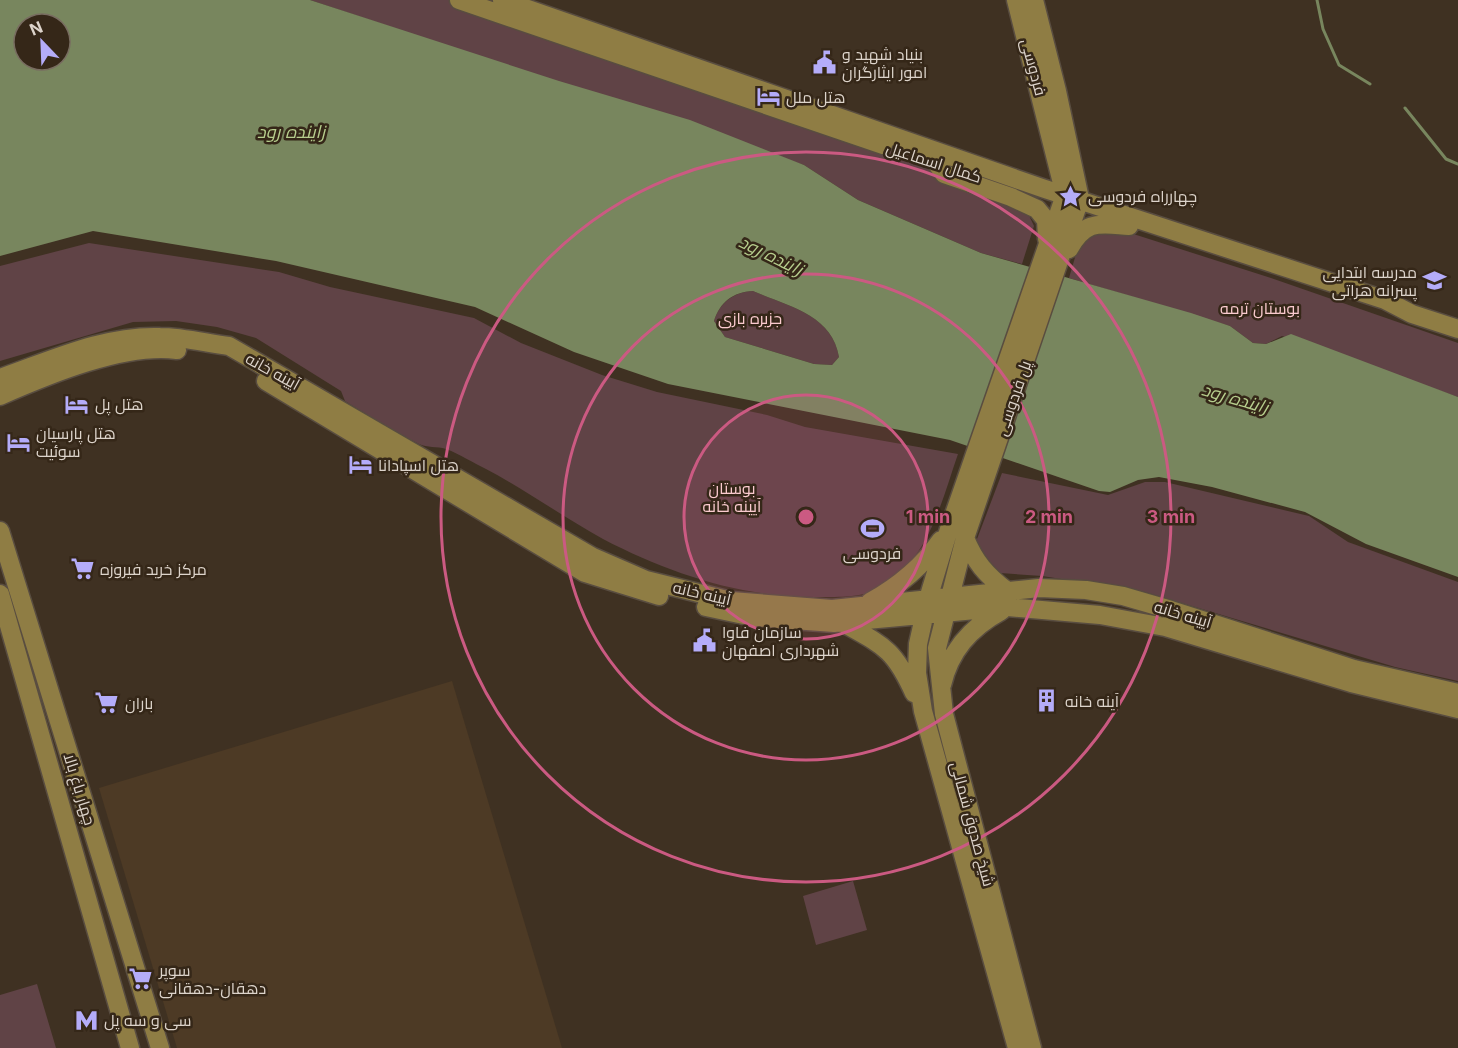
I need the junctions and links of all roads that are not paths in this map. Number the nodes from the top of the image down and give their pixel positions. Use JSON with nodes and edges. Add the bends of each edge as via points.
{"nodes":[{"id":1,"x":459,"y":0,"type":"edge"},
{"id":2,"x":502,"y":0,"type":"edge"},
{"id":3,"x":1016,"y":0,"type":"edge"},
{"id":4,"x":1034,"y":0,"type":"edge"},
{"id":5,"x":576,"y":32,"type":"junction"},
{"id":6,"x":935,"y":161,"type":"junction"},
{"id":7,"x":1068,"y":171,"type":"junction"},
{"id":8,"x":1042,"y":188,"type":"junction"},
{"id":9,"x":1071,"y":201,"type":"junction"},
{"id":10,"x":1126,"y":219,"type":"junction"},
{"id":11,"x":1053,"y":254,"type":"junction"},
{"id":12,"x":1458,"y":329,"type":"edge"},
{"id":13,"x":0,"y":378,"type":"edge"},
{"id":14,"x":0,"y":396,"type":"edge"},
{"id":15,"x":0,"y":531,"type":"edge"},
{"id":16,"x":957,"y":534,"type":"junction"},
{"id":17,"x":0,"y":594,"type":"edge"},
{"id":18,"x":1112,"y":595,"type":"junction"},
{"id":19,"x":1007,"y":599,"type":"junction"},
{"id":20,"x":946,"y":606,"type":"junction"},
{"id":21,"x":926,"y":607,"type":"junction"},
{"id":22,"x":858,"y":608,"type":"junction"},
{"id":23,"x":1109,"y":616,"type":"junction"},
{"id":24,"x":843,"y":623,"type":"junction"},
{"id":25,"x":1458,"y":693,"type":"edge"},
{"id":26,"x":940,"y":696,"type":"junction"},
{"id":27,"x":1458,"y":709,"type":"edge"},
{"id":28,"x":922,"y":711,"type":"junction"},
{"id":29,"x":64,"y":738,"type":"junction"},
{"id":30,"x":43,"y":743,"type":"junction"},
{"id":31,"x":70,"y":762,"type":"junction"},
{"id":32,"x":48,"y":766,"type":"junction"},
{"id":33,"x":1003,"y":971,"type":"junction"},
{"id":34,"x":130,"y":1048,"type":"edge"},
{"id":35,"x":160,"y":1048,"type":"edge"},
{"id":36,"x":1017,"y":1048,"type":"edge"},
{"id":37,"x":1032,"y":1048,"type":"edge"}],
"edges":[{"from":1,"to":5,"type":"main road","name":"کمال اسماعیل"},
{"from":2,"to":5,"type":"main road","name":"کمال اسماعیل"},
{"from":3,"to":7,"type":"main road","name":"فردوسی"},
{"from":4,"to":7,"type":"main road","name":"فردوسی"},
{"from":5,"to":6,"type":"main road","name":"کمال اسماعیل","via":[[834,130]]},
{"from":5,"to":8,"type":"main road","name":"کمال اسماعیل"},
{"from":6,"to":9,"type":"main road","name":"کمال اسماعیل"},
{"from":6,"to":11,"type":"main road","via":[[944,174],[1037,209],[1047,220]]},
{"from":7,"to":8,"type":"main road"},
{"from":7,"to":9,"type":"main road","name":"فردوسی"},
{"from":7,"to":10,"type":"main road"},
{"from":8,"to":9,"type":"main road","name":"کمال اسماعیل"},
{"from":9,"to":10,"type":"main road","name":"کمال اسماعیل"},
{"from":9,"to":11,"type":"main road","name":"پل فردوسی"},
{"from":10,"to":11,"type":"main road","via":[[1089,226],[1078,233],[1068,250]]},
{"from":10,"to":12,"type":"main road","name":"کمال اسماعیل","via":[[1378,311],[1412,314]]},
{"from":11,"to":16,"type":"main road","name":"پل فردوسی"},
{"from":13,"to":22,"type":"main road","name":"آیینه خانه","via":[[97,343],[127,338],[161,337],[229,346],[593,557],[645,580],[731,601]]},
{"from":14,"to":24,"type":"main road","name":"آیینه خانه","via":[[104,358],[131,353],[162,348],[224,358],[585,573],[731,614]]},
{"from":15,"to":29,"type":"main road","name":"چهار باغ بالا"},
{"from":16,"to":19,"type":"main road"},
{"from":16,"to":20,"type":"main road","name":"پل فردوسی"},
{"from":16,"to":21,"type":"main road","name":"پل فردوسی"},
{"from":16,"to":22,"type":"main road","via":[[894,589]]},
{"from":17,"to":30,"type":"main road","name":"چهار باغ بالا"},
{"from":18,"to":19,"type":"main road","name":"آیینه خانه","via":[[1056,587]]},
{"from":18,"to":23,"type":"main road","via":[[1106,605]]},
{"from":18,"to":25,"type":"main road","name":"آیینه خانه","via":[[1354,669]]},
{"from":19,"to":20,"type":"main road","name":"آیینه خانه"},
{"from":19,"to":23,"type":"main road","name":"آیینه خانه"},
{"from":19,"to":26,"type":"main road","via":[[961,642],[946,668]]},
{"from":20,"to":21,"type":"main road","name":"آیینه خانه"},
{"from":20,"to":26,"type":"main road","name":"شیخ صدوق شمالی","via":[[937,648]]},
{"from":21,"to":22,"type":"main road","name":"آیینه خانه"},
{"from":21,"to":24,"type":"main road","name":"آیینه خانه"},
{"from":21,"to":28,"type":"main road","name":"شیخ صدوق شمالی","via":[[917,664]]},
{"from":23,"to":27,"type":"main road","name":"آیینه خانه","via":[[1165,627],[1351,683]]},
{"from":24,"to":28,"type":"main road","via":[[880,643],[900,662]]},
{"from":26,"to":33,"type":"main road","name":"شیخ صدوق شمالی"},
{"from":28,"to":33,"type":"main road","name":"شیخ صدوق شمالی"},
{"from":29,"to":30,"type":"main road","via":[[57,745]]},
{"from":29,"to":31,"type":"main road","name":"چهار باغ بالا"},
{"from":30,"to":32,"type":"main road","name":"چهار باغ بالا"},
{"from":31,"to":32,"type":"main road","via":[[58,758]]},
{"from":31,"to":35,"type":"main road","name":"چهار باغ بالا"},
{"from":32,"to":34,"type":"main road","name":"چهار باغ بالا"},
{"from":33,"to":36,"type":"main road","name":"شیخ صدوق شمالی"},
{"from":33,"to":37,"type":"main road","name":"شیخ صدوق شمالی"}]}
